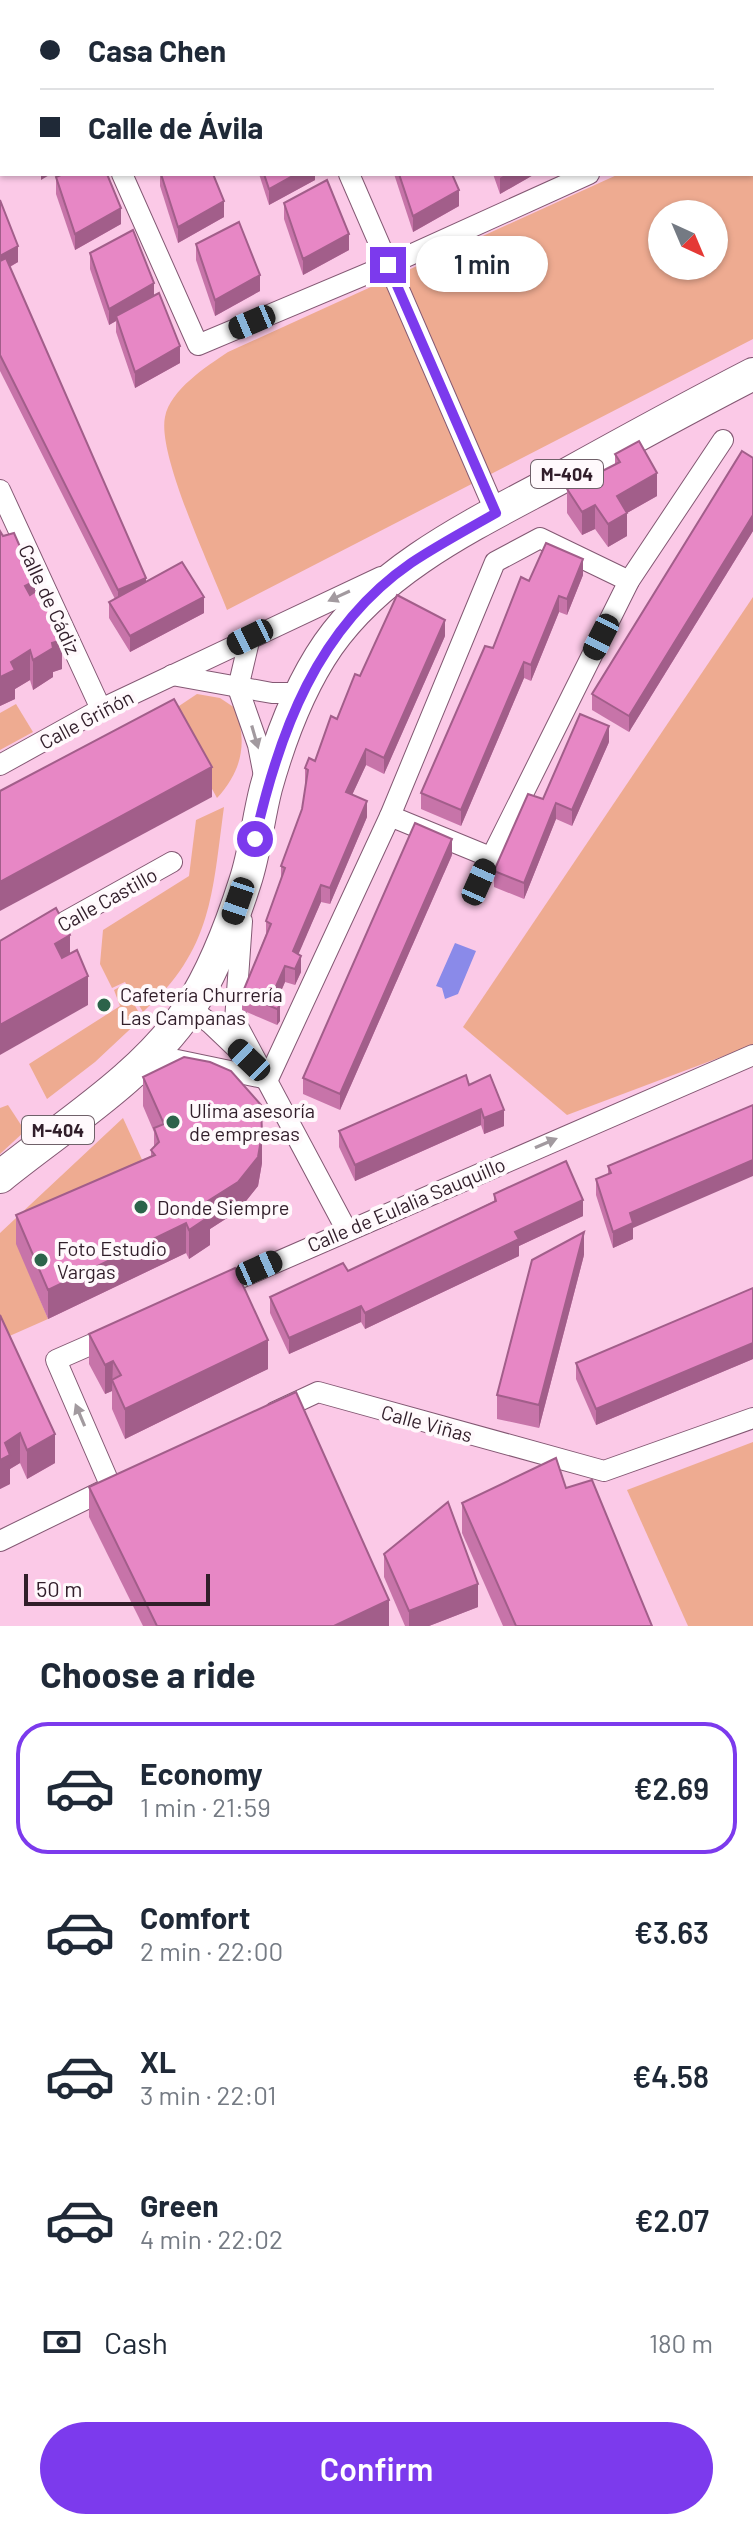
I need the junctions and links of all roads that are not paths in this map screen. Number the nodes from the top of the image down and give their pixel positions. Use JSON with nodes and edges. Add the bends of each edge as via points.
{"nodes":[{"id":1,"x":123,"y":176,"type":"edge"},
{"id":2,"x":350,"y":176,"type":"edge"},
{"id":3,"x":583,"y":176,"type":"edge"},
{"id":4,"x":388,"y":265,"type":"junction"},
{"id":5,"x":753,"y":374,"type":"edge"},
{"id":6,"x":723,"y":440,"type":"dead end"},
{"id":7,"x":0,"y":490,"type":"edge"},
{"id":8,"x":496,"y":513,"type":"junction"},
{"id":9,"x":410,"y":564,"type":"junction"},
{"id":10,"x":629,"y":581,"type":"junction"},
{"id":11,"x":250,"y":637,"type":"junction"},
{"id":12,"x":172,"y":675,"type":"junction"},
{"id":13,"x":238,"y":688,"type":"junction"},
{"id":14,"x":300,"y":693,"type":"junction"},
{"id":15,"x":101,"y":709,"type":"junction"},
{"id":16,"x":0,"y":765,"type":"edge"},
{"id":17,"x":266,"y":788,"type":"junction"},
{"id":18,"x":390,"y":816,"type":"junction"},
{"id":19,"x":490,"y":857,"type":"junction"},
{"id":20,"x":172,"y":862,"type":"dead end"},
{"id":21,"x":246,"y":879,"type":"junction"},
{"id":22,"x":479,"y":882,"type":"dead end"},
{"id":23,"x":0,"y":958,"type":"edge"},
{"id":24,"x":189,"y":1008,"type":"junction"},
{"id":25,"x":753,"y":1055,"type":"edge"},
{"id":26,"x":268,"y":1079,"type":"junction"},
{"id":27,"x":118,"y":1084,"type":"junction"},
{"id":28,"x":0,"y":1177,"type":"edge"},
{"id":29,"x":346,"y":1229,"type":"junction"},
{"id":30,"x":201,"y":1295,"type":"edge"},
{"id":31,"x":129,"y":1328,"type":"edge"},
{"id":32,"x":262,"y":1418,"type":"edge"},
{"id":33,"x":753,"y":1418,"type":"edge"},
{"id":34,"x":0,"y":1541,"type":"edge"}],
"edges":[{"from":1,"to":4,"type":"street","via":[[198,345]]},
{"from":2,"to":4,"type":"street"},
{"from":3,"to":4,"type":"street"},
{"from":4,"to":8,"type":"street"},
{"from":5,"to":8,"type":"main road","number":"M-404"},
{"from":6,"to":10,"type":"street"},
{"from":7,"to":15,"type":"street","name":"Calle de Cádiz"},
{"from":8,"to":9,"type":"main road","number":"M-404"},
{"from":9,"to":11,"type":"street","name":"Calle Griñón","one_way":true},
{"from":9,"to":14,"type":"main road","number":"M-404","via":[[360,606]]},
{"from":10,"to":18,"type":"street","via":[[540,538],[495,562]]},
{"from":10,"to":19,"type":"street"},
{"from":11,"to":12,"type":"street","name":"Calle Griñón"},
{"from":11,"to":13,"type":"street"},
{"from":12,"to":13,"type":"street"},
{"from":12,"to":15,"type":"street","name":"Calle Griñón"},
{"from":13,"to":14,"type":"street"},
{"from":13,"to":17,"type":"street","one_way":true},
{"from":14,"to":17,"type":"main road","number":"M-404"},
{"from":15,"to":16,"type":"street","name":"Calle Griñón"},
{"from":17,"to":21,"type":"main road","number":"M-404"},
{"from":18,"to":19,"type":"street"},
{"from":18,"to":26,"type":"street"},
{"from":19,"to":22,"type":"street"},
{"from":20,"to":23,"type":"street","name":"Calle Castillo"},
{"from":21,"to":24,"type":"main road","number":"M-404","via":[[223,945]]},
{"from":21,"to":26,"type":"street","via":[[235,1021]]},
{"from":24,"to":26,"type":"street"},
{"from":24,"to":27,"type":"main road","number":"M-404"},
{"from":29,"to":25,"type":"street","name":"Calle de Eulalia Sauquillo","one_way":true},
{"from":26,"to":27,"type":"street","via":[[177,1060]]},
{"from":26,"to":29,"type":"street"},
{"from":27,"to":28,"type":"main road","number":"M-404"},
{"from":29,"to":30,"type":"street","name":"Calle de Eulalia Sauquillo"},
{"from":34,"to":31,"type":"street","one_way":true,"via":[[118,1484],[56,1360]]},
{"from":32,"to":33,"type":"street","name":"Calle Viñas","via":[[318,1392],[604,1471]]}]}
